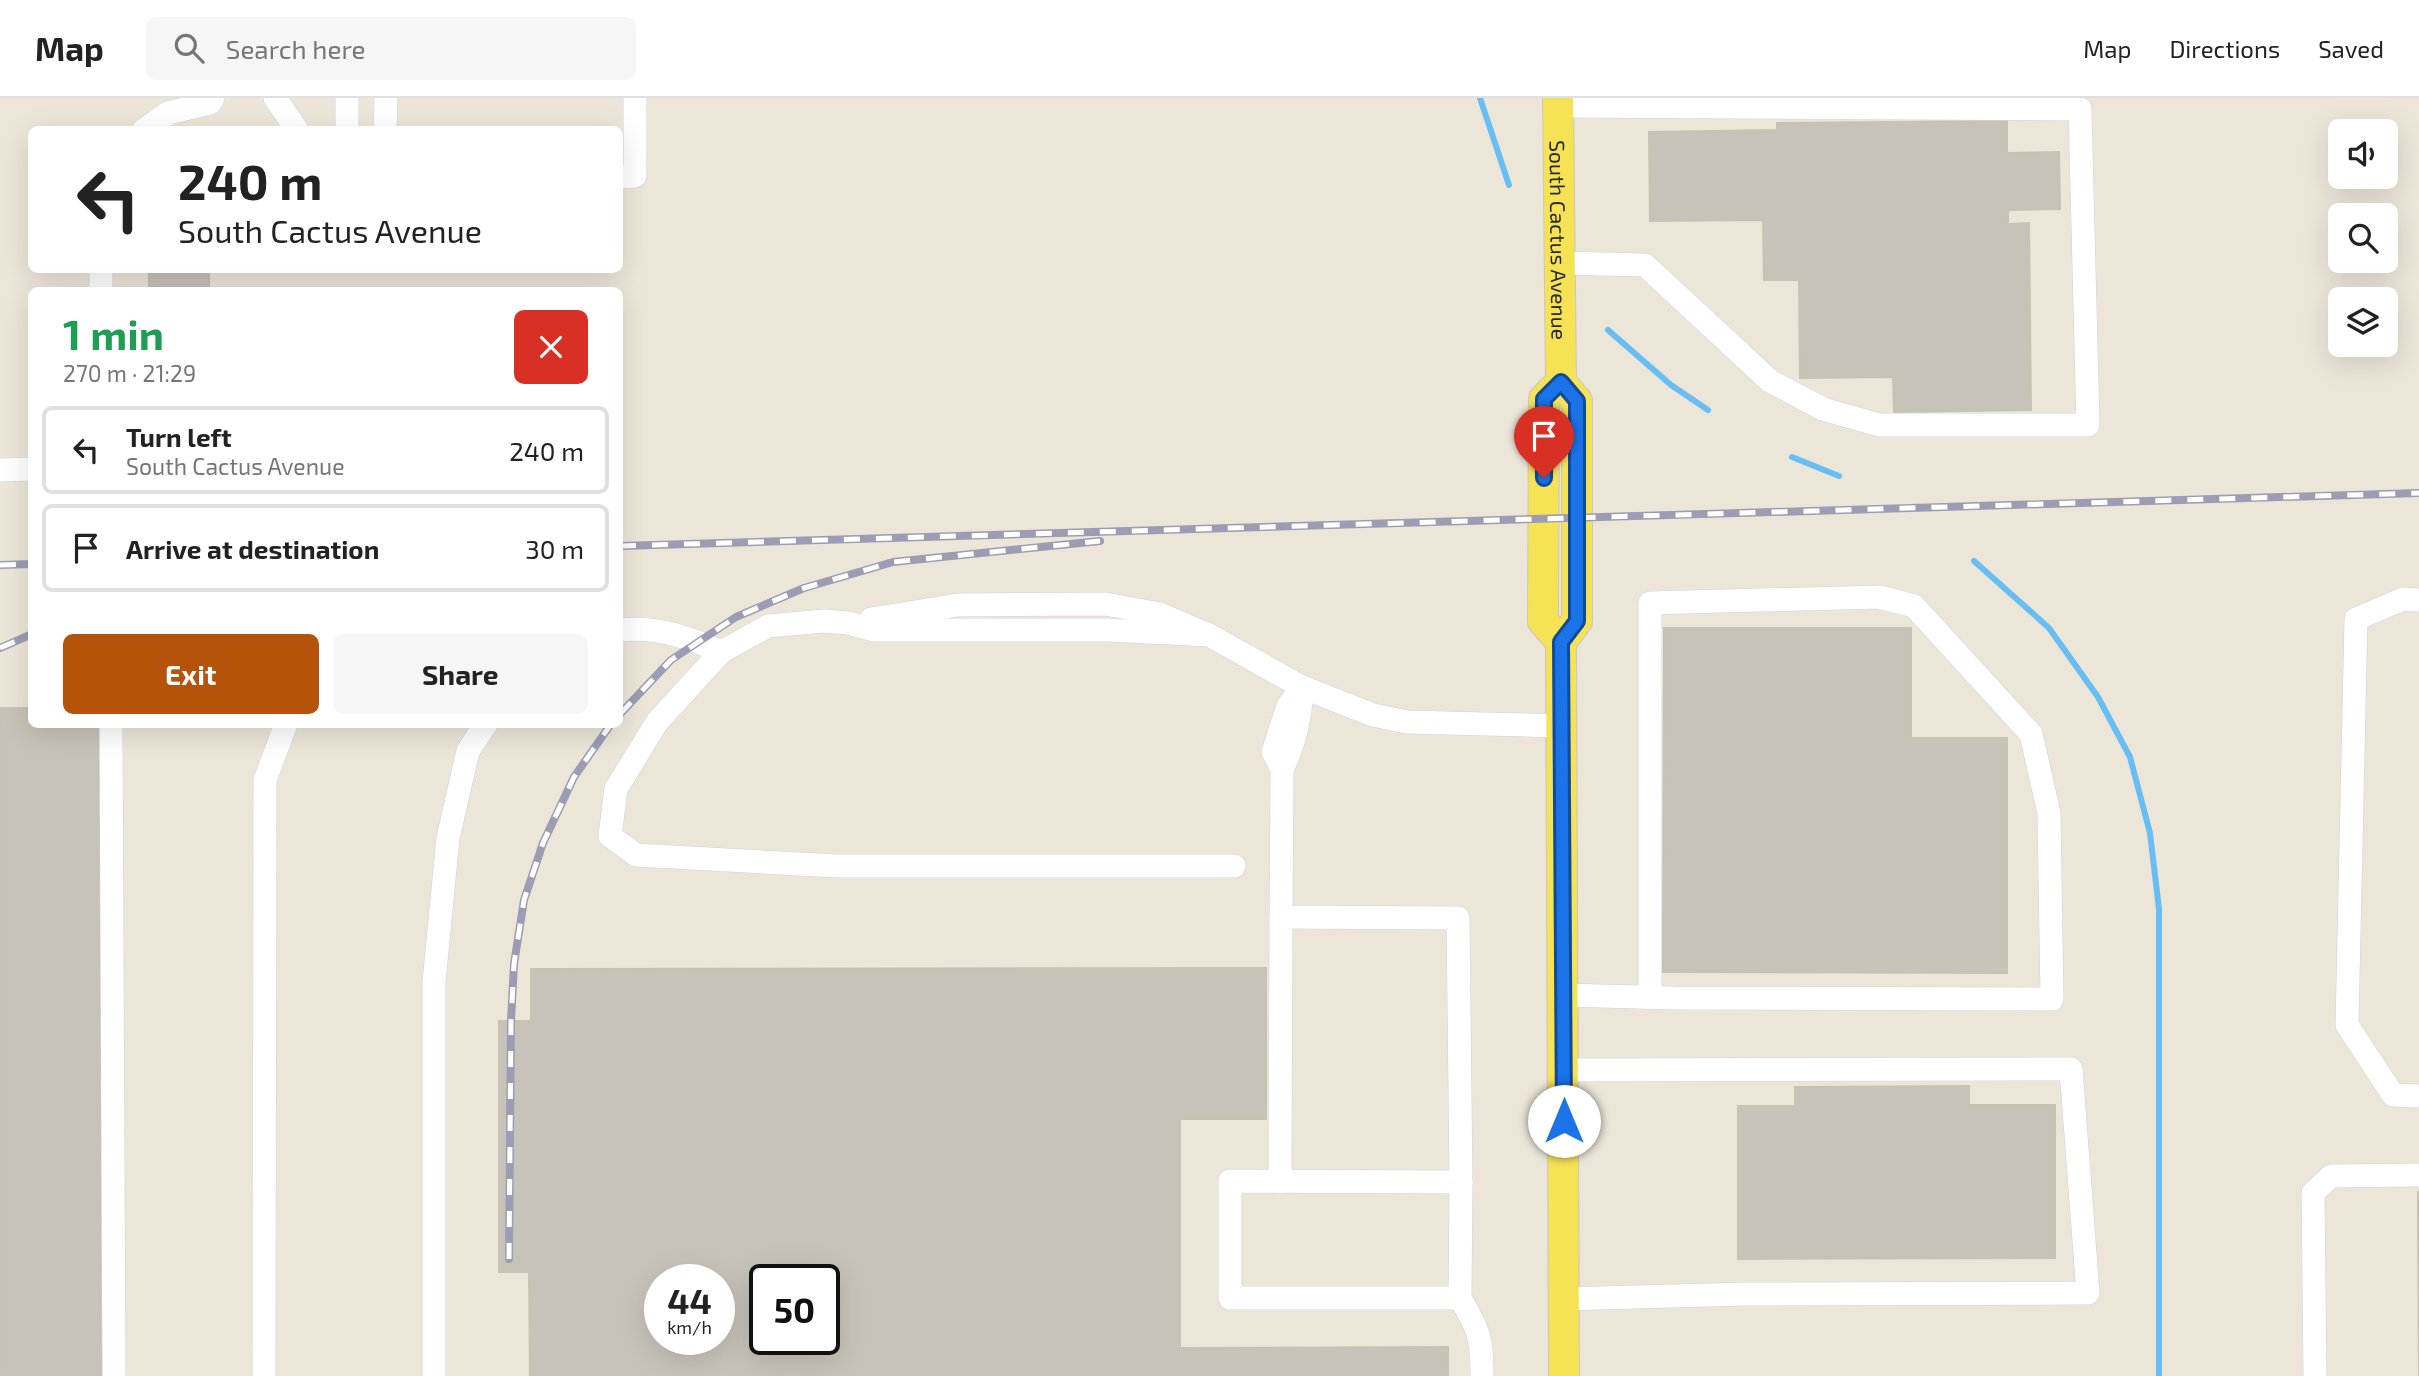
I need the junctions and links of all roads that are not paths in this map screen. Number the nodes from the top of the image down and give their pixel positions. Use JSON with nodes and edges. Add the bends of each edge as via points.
{"nodes":[{"id":1,"x":213,"y":98,"type":"edge"},
{"id":2,"x":275,"y":98,"type":"edge"},
{"id":3,"x":346,"y":98,"type":"edge"},
{"id":4,"x":386,"y":98,"type":"edge"},
{"id":5,"x":635,"y":98,"type":"edge"},
{"id":6,"x":1558,"y":102,"type":"edge"},
{"id":7,"x":150,"y":126,"type":"edge"},
{"id":8,"x":294,"y":126,"type":"edge"},
{"id":9,"x":347,"y":126,"type":"edge"},
{"id":10,"x":385,"y":126,"type":"edge"},
{"id":11,"x":623,"y":177,"type":"edge"},
{"id":12,"x":1560,"y":264,"type":"junction"},
{"id":13,"x":28,"y":469,"type":"edge"},
{"id":14,"x":0,"y":470,"type":"edge"},
{"id":15,"x":2419,"y":600,"type":"edge"},
{"id":16,"x":623,"y":630,"type":"edge"},
{"id":17,"x":721,"y":652,"type":"junction"},
{"id":18,"x":1302,"y":687,"type":"junction"},
{"id":19,"x":1563,"y":726,"type":"junction"},
{"id":20,"x":111,"y":728,"type":"edge"},
{"id":21,"x":284,"y":728,"type":"edge"},
{"id":22,"x":483,"y":728,"type":"edge"},
{"id":23,"x":1234,"y":866,"type":"dead end"},
{"id":24,"x":1281,"y":917,"type":"junction"},
{"id":25,"x":1564,"y":995,"type":"junction"},
{"id":26,"x":1650,"y":997,"type":"junction"},
{"id":27,"x":1564,"y":1070,"type":"junction"},
{"id":28,"x":2419,"y":1096,"type":"edge"},
{"id":29,"x":2419,"y":1175,"type":"edge"},
{"id":30,"x":1280,"y":1181,"type":"junction"},
{"id":31,"x":1461,"y":1182,"type":"junction"},
{"id":32,"x":1460,"y":1298,"type":"junction"},
{"id":33,"x":1564,"y":1298,"type":"junction"},
{"id":34,"x":114,"y":1376,"type":"edge"},
{"id":35,"x":264,"y":1376,"type":"edge"},
{"id":36,"x":434,"y":1376,"type":"edge"},
{"id":37,"x":1482,"y":1376,"type":"edge"},
{"id":38,"x":1564,"y":1376,"type":"edge"},
{"id":39,"x":2315,"y":1376,"type":"edge"}],
"edges":[{"from":1,"to":7,"type":"lane","via":[[210,103],[168,113]]},
{"from":2,"to":8,"type":"lane"},
{"from":3,"to":9,"type":"lane"},
{"from":4,"to":10,"type":"lane"},
{"from":5,"to":11,"type":"lane","via":[[635,176]]},
{"from":6,"to":12,"type":"main road","name":"South Cactus Avenue"},
{"from":6,"to":12,"type":"lane","via":[[2080,109],[2088,425],[1879,425],[1823,410],[1770,381],[1645,265]]},
{"from":12,"to":19,"type":"main road","name":"South Cactus Avenue","via":[[1561,382],[1577,401],[1577,621],[1561,642]]},
{"from":13,"to":14,"type":"lane"},
{"from":15,"to":28,"type":"lane","via":[[2403,599],[2356,619],[2347,1025],[2393,1094]]},
{"from":16,"to":17,"type":"lane","via":[[640,628]]},
{"from":17,"to":18,"type":"lane","via":[[768,626],[824,621],[875,630],[1209,635]]},
{"from":17,"to":23,"type":"lane","via":[[657,722],[616,789],[610,836],[636,855],[836,866]]},
{"from":18,"to":19,"type":"lane","via":[[1373,715],[1407,722]]},
{"from":18,"to":24,"type":"lane","via":[[1288,706],[1273,752],[1282,769]]},
{"from":19,"to":25,"type":"main road","name":"South Cactus Avenue"},
{"from":20,"to":34,"type":"lane"},
{"from":21,"to":35,"type":"lane","via":[[265,780]]},
{"from":22,"to":36,"type":"lane","via":[[468,751],[448,838],[434,982]]},
{"from":24,"to":30,"type":"lane"},
{"from":24,"to":31,"type":"lane","via":[[1458,918]]},
{"from":25,"to":26,"type":"lane"},
{"from":25,"to":27,"type":"main road","name":"South Cactus Avenue"},
{"from":26,"to":26,"type":"lane","via":[[2052,999],[2049,813],[2031,734],[1913,606],[1879,597],[1650,603]]},
{"from":27,"to":33,"type":"main road","name":"South Cactus Avenue"},
{"from":27,"to":33,"type":"lane","via":[[2071,1069],[2088,1293]]},
{"from":29,"to":39,"type":"lane","via":[[2331,1176],[2313,1193]]},
{"from":30,"to":31,"type":"lane"},
{"from":30,"to":32,"type":"lane","via":[[1230,1181],[1230,1297]]},
{"from":31,"to":32,"type":"lane"},
{"from":32,"to":37,"type":"lane","via":[[1482,1343]]},
{"from":33,"to":38,"type":"main road","name":"South Cactus Avenue"}]}
